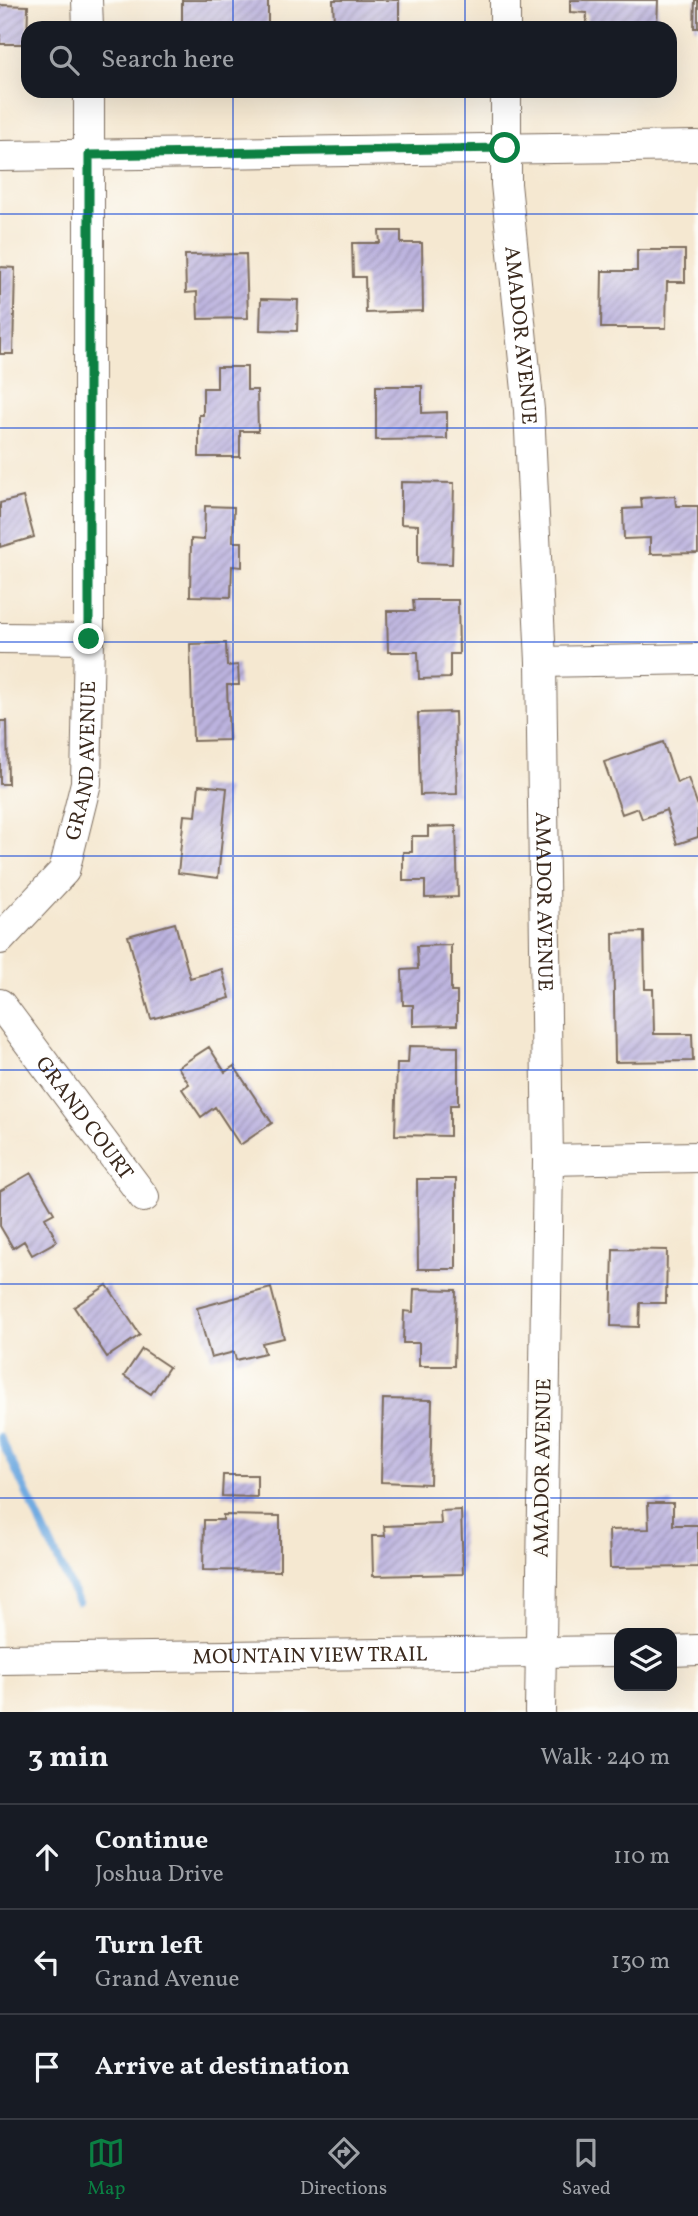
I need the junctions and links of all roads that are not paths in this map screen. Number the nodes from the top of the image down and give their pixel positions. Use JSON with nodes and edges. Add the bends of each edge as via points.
{"nodes":[{"id":1,"x":87,"y":0,"type":"edge"},
{"id":2,"x":505,"y":0,"type":"edge"},
{"id":3,"x":88,"y":21,"type":"edge"},
{"id":4,"x":505,"y":21,"type":"edge"},
{"id":5,"x":89,"y":98,"type":"edge"},
{"id":6,"x":506,"y":98,"type":"edge"},
{"id":7,"x":698,"y":146,"type":"edge"},
{"id":8,"x":505,"y":148,"type":"junction"},
{"id":9,"x":89,"y":155,"type":"junction"},
{"id":10,"x":0,"y":156,"type":"edge"},
{"id":11,"x":0,"y":638,"type":"edge"},
{"id":12,"x":89,"y":639,"type":"junction"},
{"id":13,"x":698,"y":659,"type":"edge"},
{"id":14,"x":541,"y":662,"type":"junction"},
{"id":15,"x":0,"y":939,"type":"edge"},
{"id":16,"x":0,"y":1004,"type":"edge"},
{"id":17,"x":698,"y":1157,"type":"edge"},
{"id":18,"x":548,"y":1160,"type":"junction"},
{"id":19,"x":144,"y":1197,"type":"dead end"},
{"id":20,"x":698,"y":1650,"type":"edge"},
{"id":21,"x":614,"y":1651,"type":"edge"},
{"id":22,"x":677,"y":1651,"type":"edge"},
{"id":23,"x":539,"y":1652,"type":"junction"},
{"id":24,"x":0,"y":1659,"type":"edge"},
{"id":25,"x":540,"y":1712,"type":"edge"}],
"edges":[{"from":1,"to":3,"type":"street"},
{"from":2,"to":4,"type":"street"},
{"from":5,"to":9,"type":"street","name":"GRAND AVENUE"},
{"from":6,"to":8,"type":"street","name":"AMADOR AVENUE"},
{"from":7,"to":8,"type":"street"},
{"from":8,"to":9,"type":"street"},
{"from":8,"to":14,"type":"street","name":"AMADOR AVENUE","via":[[529,410]]},
{"from":9,"to":10,"type":"street"},
{"from":9,"to":12,"type":"street","name":"GRAND AVENUE"},
{"from":11,"to":12,"type":"street"},
{"from":12,"to":15,"type":"street","name":"GRAND AVENUE","via":[[86,783],[64,871]]},
{"from":13,"to":14,"type":"street"},
{"from":14,"to":18,"type":"street","name":"AMADOR AVENUE"},
{"from":16,"to":19,"type":"street","name":"GRAND COURT"},
{"from":17,"to":18,"type":"street"},
{"from":18,"to":23,"type":"street","name":"AMADOR AVENUE"},
{"from":20,"to":22,"type":"street"},
{"from":21,"to":23,"type":"street","name":"MOUNTAIN VIEW TRAIL"},
{"from":23,"to":24,"type":"street","name":"MOUNTAIN VIEW TRAIL"},
{"from":23,"to":25,"type":"street","name":"AMADOR AVENUE"}]}
